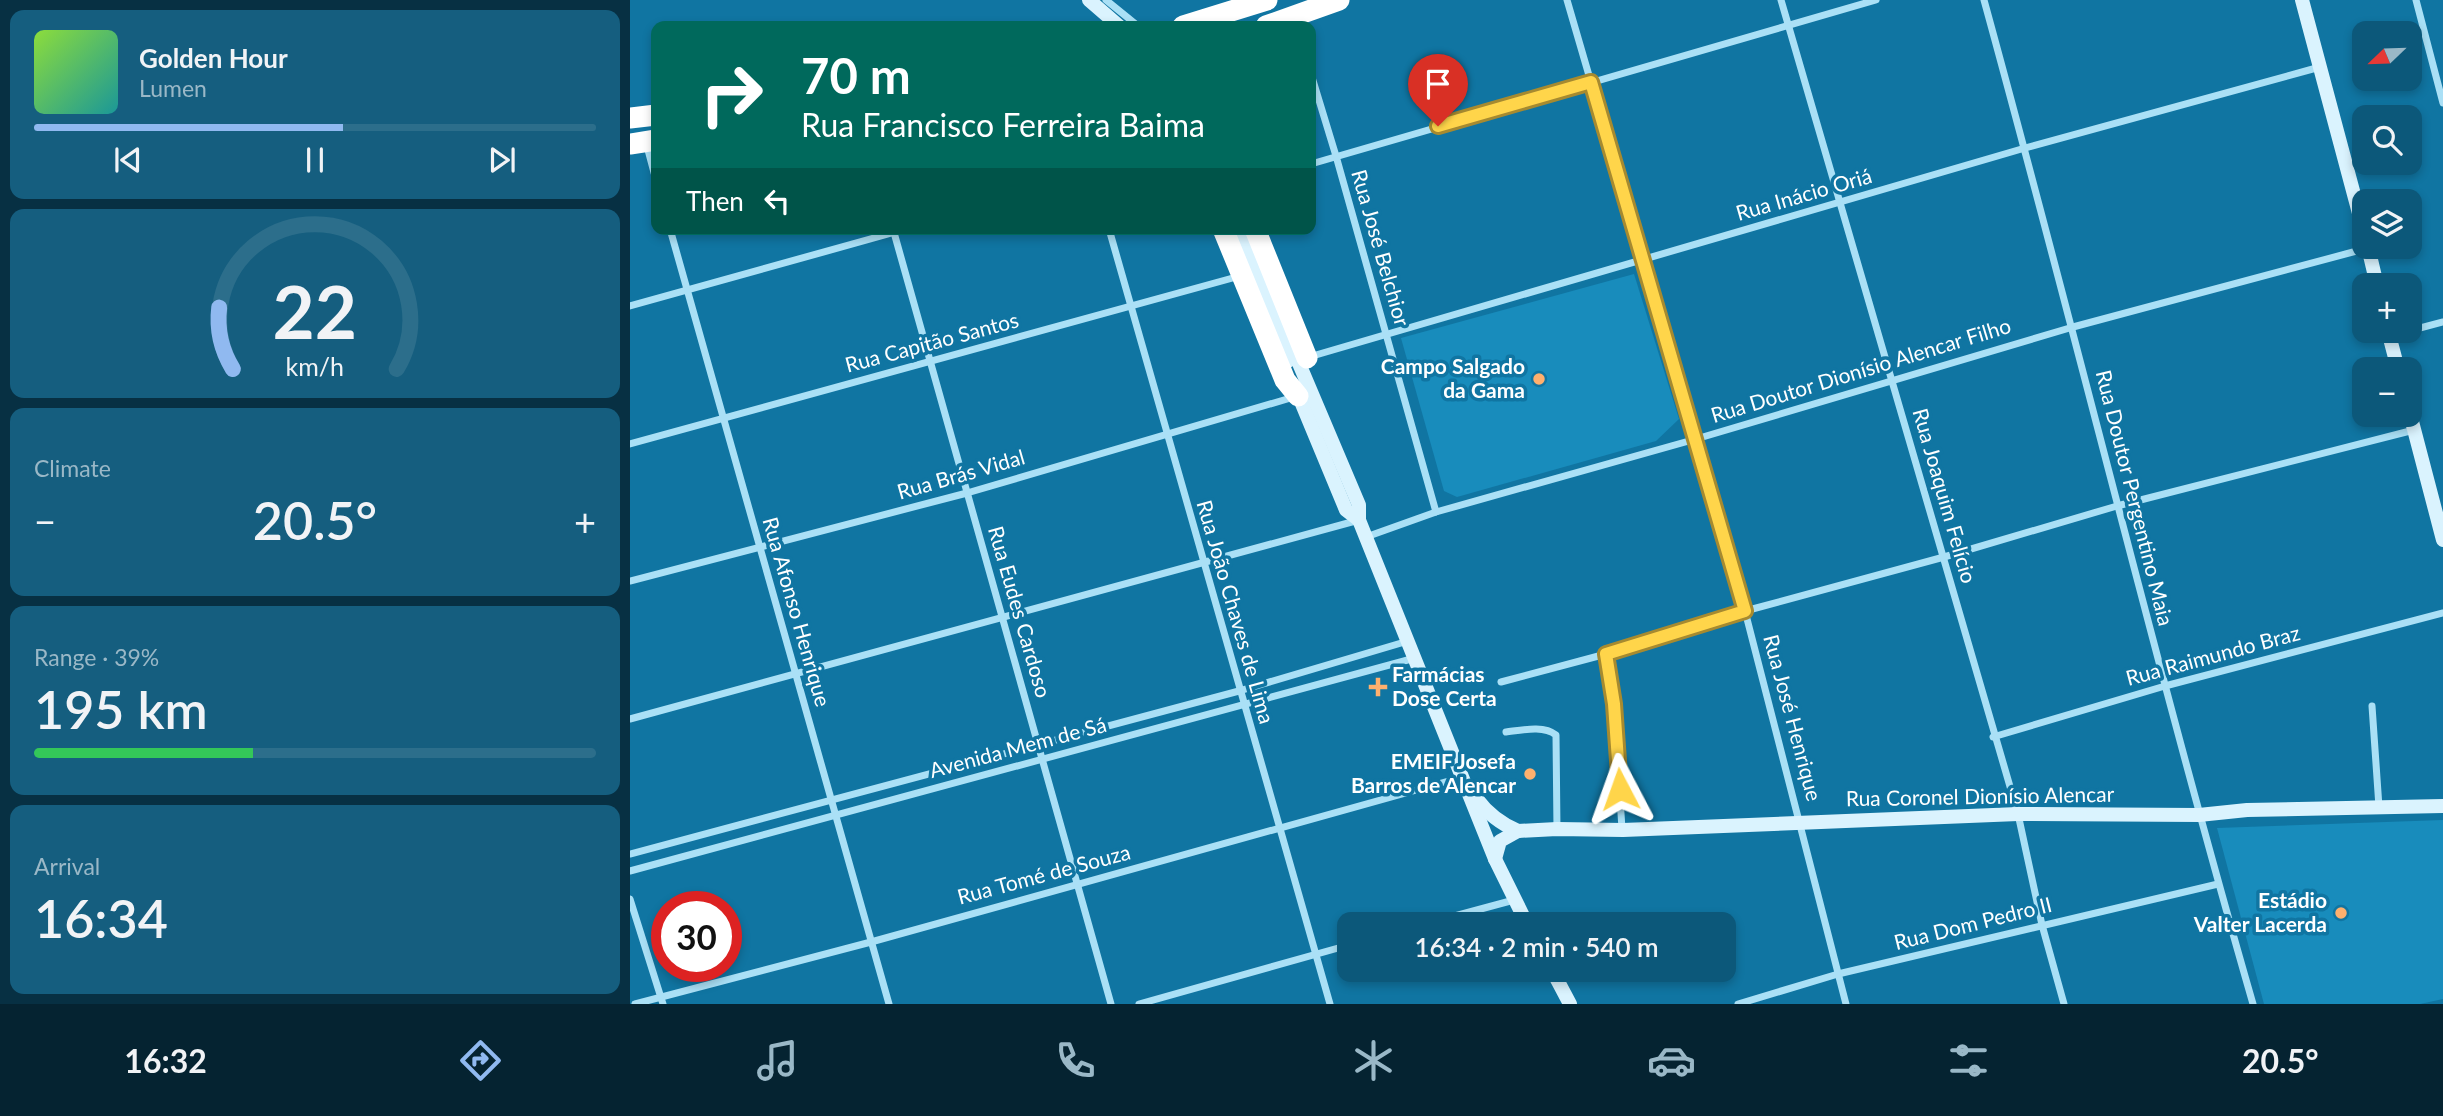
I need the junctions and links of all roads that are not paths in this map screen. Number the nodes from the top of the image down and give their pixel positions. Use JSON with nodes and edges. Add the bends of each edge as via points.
{"nodes":[{"id":1,"x":1267,"y":0,"type":"edge"},
{"id":2,"x":1339,"y":0,"type":"edge"},
{"id":3,"x":1567,"y":0,"type":"edge"},
{"id":4,"x":1781,"y":0,"type":"edge"},
{"id":5,"x":1876,"y":0,"type":"edge"},
{"id":6,"x":1984,"y":0,"type":"edge"},
{"id":7,"x":2302,"y":0,"type":"edge"},
{"id":8,"x":2416,"y":0,"type":"edge"},
{"id":9,"x":1098,"y":2,"type":"edge"},
{"id":10,"x":1115,"y":21,"type":"edge"},
{"id":11,"x":1130,"y":21,"type":"edge"},
{"id":12,"x":1200,"y":21,"type":"edge"},
{"id":13,"x":1296,"y":21,"type":"edge"},
{"id":14,"x":1788,"y":25,"type":"junction"},
{"id":15,"x":2321,"y":67,"type":"junction"},
{"id":16,"x":1591,"y":82,"type":"junction"},
{"id":17,"x":1316,"y":91,"type":"edge"},
{"id":18,"x":2443,"y":103,"type":"edge"},
{"id":19,"x":651,"y":116,"type":"edge"},
{"id":20,"x":630,"y":118,"type":"edge"},
{"id":21,"x":644,"y":142,"type":"edge"},
{"id":22,"x":2025,"y":148,"type":"junction"},
{"id":23,"x":1336,"y":156,"type":"junction"},
{"id":24,"x":1316,"y":162,"type":"edge"},
{"id":25,"x":651,"y":164,"type":"edge"},
{"id":26,"x":2353,"y":189,"type":"edge"},
{"id":27,"x":1842,"y":203,"type":"junction"},
{"id":28,"x":672,"y":235,"type":"edge"},
{"id":29,"x":880,"y":235,"type":"edge"},
{"id":30,"x":895,"y":235,"type":"edge"},
{"id":31,"x":1111,"y":235,"type":"edge"},
{"id":32,"x":1226,"y":235,"type":"edge"},
{"id":33,"x":1240,"y":235,"type":"edge"},
{"id":34,"x":1257,"y":235,"type":"edge"},
{"id":35,"x":2352,"y":252,"type":"edge"},
{"id":36,"x":1643,"y":259,"type":"junction"},
{"id":37,"x":1243,"y":275,"type":"junction"},
{"id":38,"x":687,"y":290,"type":"junction"},
{"id":39,"x":630,"y":306,"type":"edge"},
{"id":40,"x":1130,"y":306,"type":"junction"},
{"id":41,"x":2443,"y":322,"type":"edge"},
{"id":42,"x":2422,"y":326,"type":"edge"},
{"id":43,"x":2073,"y":327,"type":"junction"},
{"id":44,"x":1386,"y":333,"type":"junction"},
{"id":45,"x":1298,"y":357,"type":"junction"},
{"id":46,"x":930,"y":361,"type":"junction"},
{"id":47,"x":1893,"y":381,"type":"junction"},
{"id":48,"x":1298,"y":396,"type":"junction"},
{"id":49,"x":723,"y":418,"type":"junction"},
{"id":50,"x":2413,"y":427,"type":"edge"},
{"id":51,"x":2414,"y":430,"type":"junction"},
{"id":52,"x":1166,"y":434,"type":"junction"},
{"id":53,"x":1696,"y":439,"type":"junction"},
{"id":54,"x":630,"y":444,"type":"edge"},
{"id":55,"x":967,"y":493,"type":"junction"},
{"id":56,"x":2117,"y":506,"type":"junction"},
{"id":57,"x":1436,"y":512,"type":"junction"},
{"id":58,"x":1359,"y":520,"type":"junction"},
{"id":59,"x":1366,"y":537,"type":"junction"},
{"id":60,"x":2443,"y":540,"type":"edge"},
{"id":61,"x":760,"y":548,"type":"junction"},
{"id":62,"x":1944,"y":557,"type":"junction"},
{"id":63,"x":1204,"y":561,"type":"junction"},
{"id":64,"x":630,"y":581,"type":"edge"},
{"id":65,"x":1745,"y":611,"type":"junction"},
{"id":66,"x":2443,"y":613,"type":"edge"},
{"id":67,"x":1002,"y":617,"type":"junction"},
{"id":68,"x":1409,"y":641,"type":"junction"},
{"id":69,"x":1606,"y":654,"type":"junction"},
{"id":70,"x":1415,"y":658,"type":"junction"},
{"id":71,"x":1332,"y":663,"type":"junction"},
{"id":72,"x":795,"y":674,"type":"junction"},
{"id":73,"x":1335,"y":679,"type":"junction"},
{"id":74,"x":1501,"y":682,"type":"dead end"},
{"id":75,"x":2165,"y":686,"type":"junction"},
{"id":76,"x":1239,"y":691,"type":"junction"},
{"id":77,"x":1243,"y":704,"type":"junction"},
{"id":78,"x":2372,"y":706,"type":"dead end"},
{"id":79,"x":1141,"y":716,"type":"junction"},
{"id":80,"x":630,"y":719,"type":"edge"},
{"id":81,"x":1146,"y":732,"type":"junction"},
{"id":82,"x":1506,"y":732,"type":"dead end"},
{"id":83,"x":1993,"y":737,"type":"junction"},
{"id":84,"x":1038,"y":744,"type":"junction"},
{"id":85,"x":1042,"y":758,"type":"junction"},
{"id":86,"x":936,"y":771,"type":"junction"},
{"id":87,"x":1464,"y":780,"type":"junction"},
{"id":88,"x":939,"y":786,"type":"junction"},
{"id":89,"x":831,"y":799,"type":"junction"},
{"id":90,"x":2443,"y":806,"type":"edge"},
{"id":91,"x":2379,"y":808,"type":"junction"},
{"id":92,"x":2018,"y":814,"type":"junction"},
{"id":93,"x":2199,"y":815,"type":"junction"},
{"id":94,"x":836,"y":816,"type":"junction"},
{"id":95,"x":1801,"y":822,"type":"junction"},
{"id":96,"x":732,"y":826,"type":"junction"},
{"id":97,"x":1279,"y":829,"type":"junction"},
{"id":98,"x":1557,"y":829,"type":"junction"},
{"id":99,"x":1623,"y":830,"type":"junction"},
{"id":100,"x":1518,"y":831,"type":"junction"},
{"id":101,"x":736,"y":843,"type":"junction"},
{"id":102,"x":630,"y":854,"type":"edge"},
{"id":103,"x":1495,"y":859,"type":"junction"},
{"id":104,"x":630,"y":871,"type":"edge"},
{"id":105,"x":1077,"y":884,"type":"junction"},
{"id":106,"x":2218,"y":884,"type":"junction"},
{"id":107,"x":630,"y":899,"type":"edge"},
{"id":108,"x":1514,"y":900,"type":"junction"},
{"id":109,"x":1470,"y":912,"type":"edge"},
{"id":110,"x":1520,"y":912,"type":"edge"},
{"id":111,"x":2042,"y":925,"type":"junction"},
{"id":112,"x":871,"y":942,"type":"junction"},
{"id":113,"x":1337,"y":948,"type":"edge"},
{"id":114,"x":1317,"y":954,"type":"junction"},
{"id":115,"x":1838,"y":974,"type":"junction"},
{"id":116,"x":1558,"y":982,"type":"edge"},
{"id":117,"x":662,"y":1000,"type":"edge"},
{"id":118,"x":635,"y":1004,"type":"edge"},
{"id":119,"x":888,"y":1004,"type":"edge"},
{"id":120,"x":1111,"y":1004,"type":"edge"},
{"id":121,"x":1139,"y":1004,"type":"edge"},
{"id":122,"x":1330,"y":1004,"type":"edge"},
{"id":123,"x":1570,"y":1004,"type":"edge"},
{"id":124,"x":1738,"y":1004,"type":"edge"},
{"id":125,"x":1846,"y":1004,"type":"edge"},
{"id":126,"x":2064,"y":1004,"type":"edge"},
{"id":127,"x":2253,"y":1004,"type":"edge"}],
"edges":[{"from":1,"to":12,"type":"highway"},
{"from":2,"to":13,"type":"highway"},
{"from":3,"to":16,"type":"street","name":"Rua José Henrique"},
{"from":4,"to":14,"type":"street","name":"Rua Joaquim Felício"},
{"from":5,"to":14,"type":"street"},
{"from":6,"to":22,"type":"street","name":"Rua Doutor Pergentino Maia"},
{"from":7,"to":15,"type":"main road"},
{"from":8,"to":18,"type":"street"},
{"from":9,"to":10,"type":"main road"},
{"from":9,"to":11,"type":"street"},
{"from":14,"to":16,"type":"street"},
{"from":14,"to":27,"type":"street","name":"Rua Joaquim Felício"},
{"from":15,"to":22,"type":"street","name":"Rua Inácio Oriá"},
{"from":15,"to":26,"type":"main road"},
{"from":16,"to":23,"type":"street"},
{"from":16,"to":36,"type":"street","name":"Rua José Henrique"},
{"from":17,"to":23,"type":"street","name":"Rua José Belchior"},
{"from":19,"to":20,"type":"highway"},
{"from":21,"to":25,"type":"street"},
{"from":22,"to":27,"type":"street","name":"Rua Inácio Oriá"},
{"from":22,"to":43,"type":"street","name":"Rua Doutor Pergentino Maia"},
{"from":23,"to":24,"type":"street"},
{"from":23,"to":44,"type":"street","name":"Rua José Belchior"},
{"from":27,"to":36,"type":"street","name":"Rua Inácio Oriá"},
{"from":27,"to":47,"type":"street","name":"Rua Joaquim Felício"},
{"from":28,"to":38,"type":"street","name":"Rua Afonso Henrique"},
{"from":29,"to":38,"type":"street"},
{"from":30,"to":46,"type":"street","name":"Rua Eudes Cardoso"},
{"from":31,"to":40,"type":"street","name":"Rua João Chaves de Lima"},
{"from":32,"to":37,"type":"highway"},
{"from":33,"to":45,"type":"main road"},
{"from":34,"to":45,"type":"highway"},
{"from":35,"to":43,"type":"street","name":"Rua Doutor Dionísio Alencar Filho"},
{"from":36,"to":44,"type":"street","name":"Rua Inácio Oriá"},
{"from":36,"to":53,"type":"street","name":"Rua José Henrique"},
{"from":37,"to":40,"type":"street","name":"Rua Capitão Santos"},
{"from":37,"to":48,"type":"highway","via":[[1285,380]]},
{"from":38,"to":39,"type":"street"},
{"from":38,"to":49,"type":"street","name":"Rua Afonso Henrique"},
{"from":40,"to":46,"type":"street","name":"Rua Capitão Santos"},
{"from":40,"to":52,"type":"street","name":"Rua João Chaves de Lima"},
{"from":41,"to":42,"type":"street"},
{"from":43,"to":47,"type":"street","name":"Rua Doutor Dionísio Alencar Filho"},
{"from":43,"to":56,"type":"street","name":"Rua Doutor Pergentino Maia"},
{"from":44,"to":45,"type":"street","name":"Rua Inácio Oriá"},
{"from":44,"to":57,"type":"street","name":"Rua José Belchior"},
{"from":45,"to":48,"type":"main road","via":[[1288,370]]},
{"from":45,"to":58,"type":"main road","via":[[1359,505]]},
{"from":46,"to":49,"type":"street","name":"Rua Capitão Santos"},
{"from":46,"to":55,"type":"street","name":"Rua Eudes Cardoso"},
{"from":47,"to":53,"type":"street","name":"Rua Doutor Dionísio Alencar Filho"},
{"from":47,"to":62,"type":"street","name":"Rua Joaquim Felício"},
{"from":48,"to":52,"type":"street","name":"Rua Brás Vidal"},
{"from":48,"to":58,"type":"main road","via":[[1346,510]]},
{"from":49,"to":54,"type":"street","name":"Rua Capitão Santos"},
{"from":49,"to":61,"type":"street","name":"Rua Afonso Henrique"},
{"from":50,"to":51,"type":"main road"},
{"from":51,"to":56,"type":"street"},
{"from":51,"to":60,"type":"main road"},
{"from":52,"to":55,"type":"street","name":"Rua Brás Vidal"},
{"from":52,"to":63,"type":"street","name":"Rua João Chaves de Lima"},
{"from":53,"to":57,"type":"street","name":"Rua Doutor Dionísio Alencar Filho"},
{"from":53,"to":65,"type":"street","name":"Rua José Henrique"},
{"from":55,"to":61,"type":"street","name":"Rua Brás Vidal"},
{"from":55,"to":67,"type":"street","name":"Rua Eudes Cardoso"},
{"from":56,"to":62,"type":"street"},
{"from":56,"to":75,"type":"street","name":"Rua Doutor Pergentino Maia"},
{"from":57,"to":59,"type":"street","name":"Rua Doutor Dionísio Alencar Filho"},
{"from":58,"to":59,"type":"main road"},
{"from":58,"to":63,"type":"street"},
{"from":59,"to":68,"type":"main road"},
{"from":61,"to":64,"type":"street","name":"Rua Brás Vidal"},
{"from":61,"to":72,"type":"street","name":"Rua Afonso Henrique"},
{"from":62,"to":65,"type":"street"},
{"from":62,"to":83,"type":"street","name":"Rua Joaquim Felício"},
{"from":63,"to":67,"type":"street"},
{"from":63,"to":76,"type":"street","name":"Rua João Chaves de Lima"},
{"from":65,"to":69,"type":"street"},
{"from":65,"to":95,"type":"street","name":"Rua José Henrique"},
{"from":66,"to":75,"type":"street","name":"Rua Raimundo Braz"},
{"from":67,"to":72,"type":"street"},
{"from":67,"to":84,"type":"street","name":"Rua Eudes Cardoso"},
{"from":68,"to":70,"type":"main road"},
{"from":68,"to":71,"type":"street","name":"Avenida Mem de Sá"},
{"from":69,"to":74,"type":"street"},
{"from":69,"to":99,"type":"street"},
{"from":70,"to":73,"type":"street","name":"Avenida Mem de Sá"},
{"from":70,"to":87,"type":"main road"},
{"from":71,"to":73,"type":"street"},
{"from":71,"to":76,"type":"street","name":"Avenida Mem de Sá"},
{"from":72,"to":80,"type":"street"},
{"from":72,"to":89,"type":"street","name":"Rua Afonso Henrique"},
{"from":73,"to":77,"type":"street","name":"Avenida Mem de Sá"},
{"from":75,"to":83,"type":"street","name":"Rua Raimundo Braz"},
{"from":75,"to":93,"type":"street","name":"Rua Doutor Pergentino Maia"},
{"from":76,"to":77,"type":"street","name":"Rua João Chaves de Lima"},
{"from":76,"to":79,"type":"street","name":"Avenida Mem de Sá"},
{"from":77,"to":81,"type":"street","name":"Avenida Mem de Sá"},
{"from":77,"to":97,"type":"street","name":"Rua João Chaves de Lima"},
{"from":78,"to":91,"type":"street"},
{"from":79,"to":81,"type":"street"},
{"from":79,"to":84,"type":"street","name":"Avenida Mem de Sá"},
{"from":81,"to":85,"type":"street","name":"Avenida Mem de Sá"},
{"from":82,"to":98,"type":"street","via":[[1555,732]]},
{"from":83,"to":92,"type":"street","name":"Rua Joaquim Felício"},
{"from":84,"to":85,"type":"street","name":"Rua Eudes Cardoso"},
{"from":84,"to":86,"type":"street","name":"Avenida Mem de Sá"},
{"from":85,"to":88,"type":"street","name":"Avenida Mem de Sá"},
{"from":85,"to":105,"type":"street","name":"Rua Eudes Cardoso"},
{"from":86,"to":88,"type":"street"},
{"from":86,"to":89,"type":"street","name":"Avenida Mem de Sá"},
{"from":87,"to":97,"type":"street","name":"Rua Tomé de Souza"},
{"from":87,"to":100,"type":"main road","via":[[1486,812]]},
{"from":87,"to":103,"type":"main road"},
{"from":88,"to":94,"type":"street","name":"Avenida Mem de Sá"},
{"from":89,"to":94,"type":"street","name":"Rua Afonso Henrique"},
{"from":89,"to":96,"type":"street","name":"Avenida Mem de Sá"},
{"from":90,"to":91,"type":"main road","name":"Rua Coronel Dionísio Alencar"},
{"from":91,"to":93,"type":"main road","name":"Rua Coronel Dionísio Alencar"},
{"from":92,"to":93,"type":"main road","name":"Rua Coronel Dionísio Alencar"},
{"from":92,"to":95,"type":"main road","name":"Rua Coronel Dionísio Alencar"},
{"from":92,"to":111,"type":"street","name":"Rua Joaquim Felício"},
{"from":93,"to":106,"type":"street","name":"Rua Doutor Pergentino Maia"},
{"from":94,"to":101,"type":"street","name":"Avenida Mem de Sá"},
{"from":94,"to":112,"type":"street","name":"Rua Afonso Henrique"},
{"from":95,"to":99,"type":"main road","name":"Rua Coronel Dionísio Alencar"},
{"from":95,"to":115,"type":"street","name":"Rua José Henrique"},
{"from":96,"to":101,"type":"street"},
{"from":96,"to":102,"type":"street","name":"Avenida Mem de Sá"},
{"from":97,"to":105,"type":"street","name":"Rua Tomé de Souza"},
{"from":97,"to":114,"type":"street","name":"Rua João Chaves de Lima"},
{"from":98,"to":99,"type":"main road","name":"Rua Coronel Dionísio Alencar"},
{"from":98,"to":100,"type":"main road","name":"Rua Coronel Dionísio Alencar"},
{"from":100,"to":103,"type":"main road","via":[[1497,845]]},
{"from":101,"to":104,"type":"street","name":"Avenida Mem de Sá"},
{"from":103,"to":108,"type":"main road"},
{"from":105,"to":112,"type":"street","name":"Rua Tomé de Souza"},
{"from":105,"to":120,"type":"street","name":"Rua Eudes Cardoso"},
{"from":106,"to":111,"type":"street","name":"Rua Dom Pedro II"},
{"from":106,"to":127,"type":"street","name":"Rua Doutor Pergentino Maia"},
{"from":107,"to":117,"type":"street"},
{"from":108,"to":109,"type":"street"},
{"from":108,"to":110,"type":"main road"},
{"from":111,"to":115,"type":"street","name":"Rua Dom Pedro II"},
{"from":111,"to":126,"type":"street","name":"Rua Joaquim Felício"},
{"from":112,"to":117,"type":"street","name":"Rua Tomé de Souza"},
{"from":112,"to":119,"type":"street","name":"Rua Afonso Henrique"},
{"from":113,"to":114,"type":"street"},
{"from":114,"to":121,"type":"street"},
{"from":114,"to":122,"type":"street","name":"Rua João Chaves de Lima"},
{"from":115,"to":124,"type":"street","name":"Rua Dom Pedro II"},
{"from":115,"to":125,"type":"street","name":"Rua José Henrique"},
{"from":116,"to":123,"type":"main road"},
{"from":117,"to":118,"type":"street","name":"Rua Tomé de Souza"}]}
